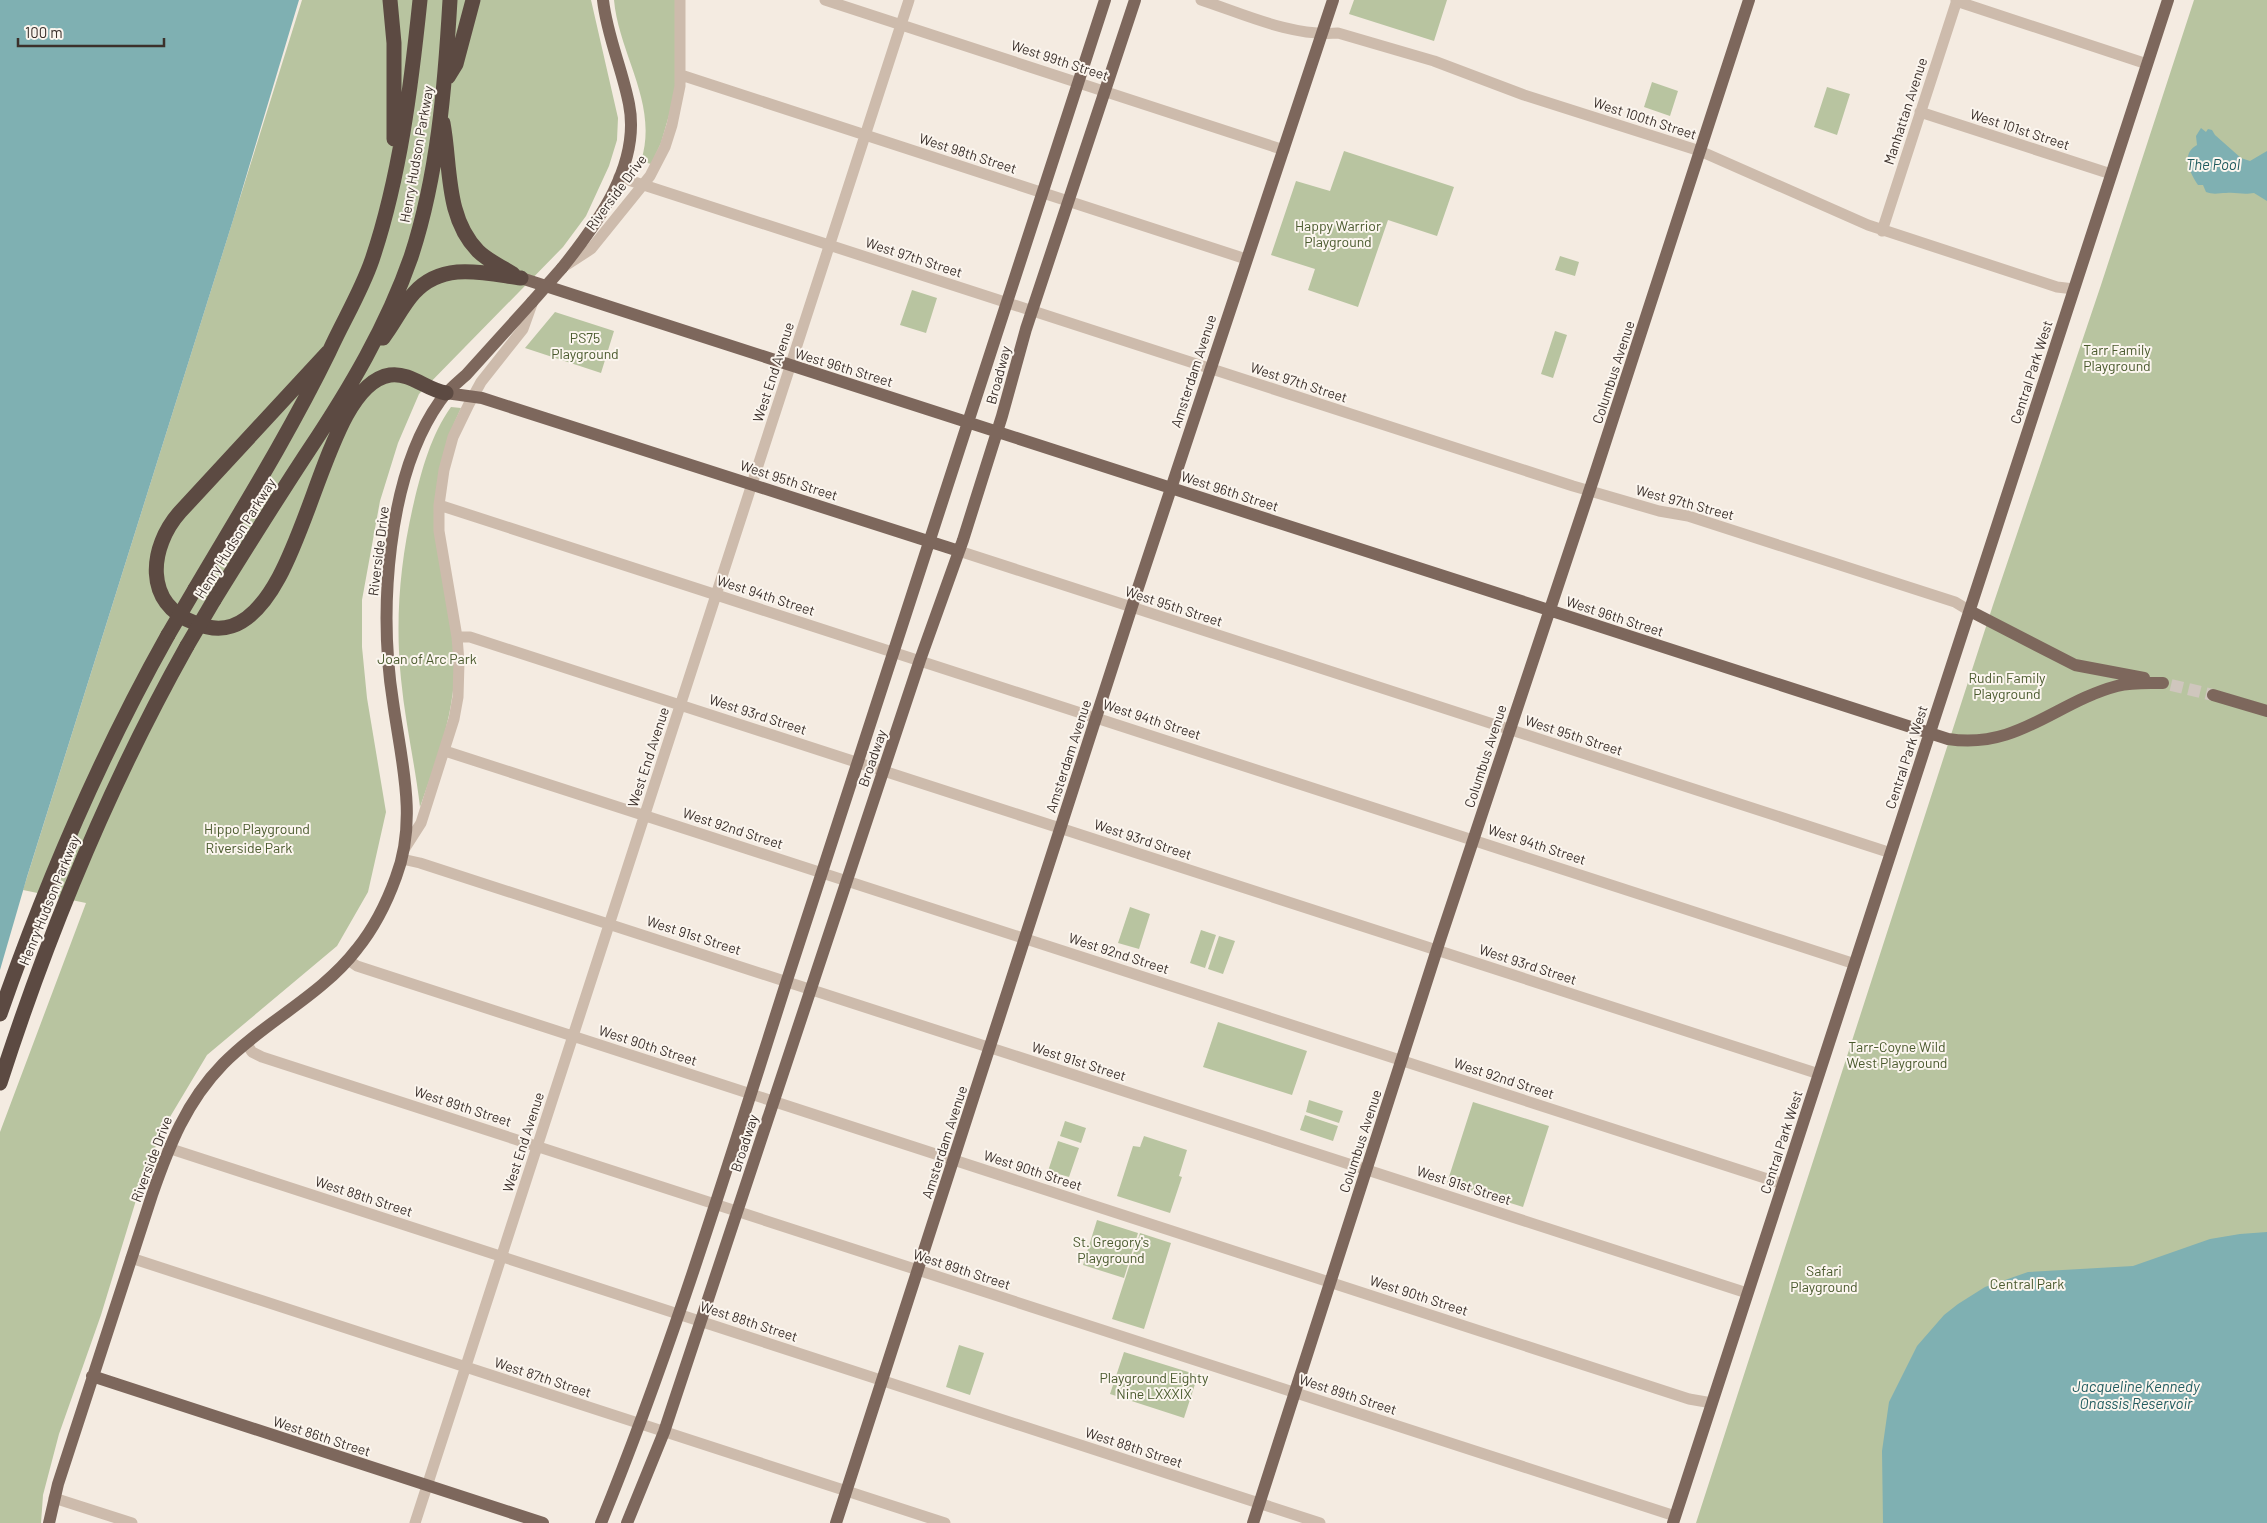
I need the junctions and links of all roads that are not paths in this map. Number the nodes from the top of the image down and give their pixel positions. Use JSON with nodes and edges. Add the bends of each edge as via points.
{"nodes":[{"id":1,"x":390,"y":0,"type":"edge"},
{"id":2,"x":420,"y":0,"type":"edge"},
{"id":3,"x":450,"y":0,"type":"edge"},
{"id":4,"x":473,"y":0,"type":"edge"},
{"id":5,"x":602,"y":0,"type":"edge"},
{"id":6,"x":680,"y":0,"type":"edge"},
{"id":7,"x":825,"y":0,"type":"edge"},
{"id":8,"x":909,"y":0,"type":"edge"},
{"id":9,"x":1106,"y":0,"type":"edge"},
{"id":10,"x":1135,"y":0,"type":"edge"},
{"id":11,"x":1201,"y":0,"type":"edge"},
{"id":12,"x":1333,"y":0,"type":"edge"},
{"id":13,"x":1749,"y":0,"type":"edge"},
{"id":14,"x":2168,"y":0,"type":"edge"},
{"id":15,"x":1956,"y":1,"type":"edge"},
{"id":16,"x":901,"y":25,"type":"junction"},
{"id":17,"x":1322,"y":34,"type":"junction"},
{"id":18,"x":2147,"y":64,"type":"junction"},
{"id":19,"x":681,"y":75,"type":"junction"},
{"id":20,"x":446,"y":81,"type":"junction"},
{"id":21,"x":1078,"y":82,"type":"junction"},
{"id":22,"x":1104,"y":91,"type":"junction"},
{"id":23,"x":441,"y":110,"type":"junction"},
{"id":24,"x":1920,"y":112,"type":"junction"},
{"id":25,"x":865,"y":136,"type":"junction"},
{"id":26,"x":1284,"y":150,"type":"junction"},
{"id":27,"x":1700,"y":151,"type":"junction"},
{"id":28,"x":396,"y":168,"type":"junction"},
{"id":29,"x":2111,"y":174,"type":"junction"},
{"id":30,"x":619,"y":177,"type":"junction"},
{"id":31,"x":643,"y":186,"type":"junction"},
{"id":32,"x":1042,"y":193,"type":"junction"},
{"id":33,"x":1068,"y":202,"type":"junction"},
{"id":34,"x":1882,"y":231,"type":"junction"},
{"id":35,"x":830,"y":246,"type":"junction"},
{"id":36,"x":1246,"y":259,"type":"junction"},
{"id":37,"x":562,"y":268,"type":"junction"},
{"id":38,"x":521,"y":278,"type":"junction"},
{"id":39,"x":2074,"y":289,"type":"junction"},
{"id":40,"x":532,"y":302,"type":"junction"},
{"id":41,"x":1005,"y":303,"type":"junction"},
{"id":42,"x":1032,"y":311,"type":"junction"},
{"id":43,"x":328,"y":352,"type":"junction"},
{"id":44,"x":791,"y":366,"type":"junction"},
{"id":45,"x":1210,"y":370,"type":"junction"},
{"id":46,"x":353,"y":380,"type":"junction"},
{"id":47,"x":446,"y":393,"type":"junction"},
{"id":48,"x":473,"y":396,"type":"junction"},
{"id":49,"x":966,"y":421,"type":"junction"},
{"id":50,"x":998,"y":431,"type":"junction"},
{"id":51,"x":752,"y":483,"type":"junction"},
{"id":52,"x":1171,"y":488,"type":"junction"},
{"id":53,"x":1590,"y":491,"type":"junction"},
{"id":54,"x":439,"y":505,"type":"junction"},
{"id":55,"x":927,"y":541,"type":"junction"},
{"id":56,"x":959,"y":551,"type":"junction"},
{"id":57,"x":716,"y":594,"type":"junction"},
{"id":58,"x":1132,"y":608,"type":"junction"},
{"id":59,"x":1548,"y":610,"type":"junction"},
{"id":60,"x":1970,"y":611,"type":"junction"},
{"id":61,"x":457,"y":637,"type":"junction"},
{"id":62,"x":893,"y":652,"type":"junction"},
{"id":63,"x":920,"y":660,"type":"junction"},
{"id":64,"x":2213,"y":695,"type":"tunnel mouth"},
{"id":65,"x":680,"y":705,"type":"junction"},
{"id":66,"x":2267,"y":712,"type":"edge"},
{"id":67,"x":1096,"y":717,"type":"junction"},
{"id":68,"x":1510,"y":730,"type":"junction"},
{"id":69,"x":1930,"y":734,"type":"junction"},
{"id":70,"x":445,"y":751,"type":"junction"},
{"id":71,"x":857,"y":762,"type":"junction"},
{"id":72,"x":884,"y":770,"type":"junction"},
{"id":73,"x":644,"y":815,"type":"junction"},
{"id":74,"x":1061,"y":828,"type":"junction"},
{"id":75,"x":1474,"y":840,"type":"junction"},
{"id":76,"x":403,"y":853,"type":"junction"},
{"id":77,"x":1891,"y":854,"type":"junction"},
{"id":78,"x":823,"y":873,"type":"junction"},
{"id":79,"x":847,"y":880,"type":"junction"},
{"id":80,"x":609,"y":924,"type":"junction"},
{"id":81,"x":1025,"y":938,"type":"junction"},
{"id":82,"x":1436,"y":951,"type":"junction"},
{"id":83,"x":348,"y":960,"type":"junction"},
{"id":84,"x":1855,"y":964,"type":"junction"},
{"id":85,"x":787,"y":982,"type":"junction"},
{"id":86,"x":811,"y":989,"type":"junction"},
{"id":87,"x":0,"y":1014,"type":"edge"},
{"id":88,"x":573,"y":1036,"type":"junction"},
{"id":89,"x":246,"y":1043,"type":"junction"},
{"id":90,"x":991,"y":1048,"type":"junction"},
{"id":91,"x":1403,"y":1060,"type":"junction"},
{"id":92,"x":1819,"y":1074,"type":"junction"},
{"id":93,"x":0,"y":1083,"type":"edge"},
{"id":94,"x":750,"y":1094,"type":"junction"},
{"id":95,"x":774,"y":1102,"type":"junction"},
{"id":96,"x":537,"y":1146,"type":"junction"},
{"id":97,"x":168,"y":1148,"type":"junction"},
{"id":98,"x":954,"y":1160,"type":"junction"},
{"id":99,"x":1367,"y":1170,"type":"junction"},
{"id":100,"x":1783,"y":1184,"type":"junction"},
{"id":101,"x":714,"y":1204,"type":"junction"},
{"id":102,"x":737,"y":1212,"type":"junction"},
{"id":103,"x":501,"y":1256,"type":"junction"},
{"id":104,"x":131,"y":1258,"type":"junction"},
{"id":105,"x":918,"y":1271,"type":"junction"},
{"id":106,"x":1330,"y":1282,"type":"junction"},
{"id":107,"x":1747,"y":1293,"type":"junction"},
{"id":108,"x":678,"y":1314,"type":"junction"},
{"id":109,"x":701,"y":1321,"type":"junction"},
{"id":110,"x":465,"y":1367,"type":"junction"},
{"id":111,"x":92,"y":1376,"type":"junction"},
{"id":112,"x":882,"y":1381,"type":"junction"},
{"id":113,"x":1294,"y":1392,"type":"junction"},
{"id":114,"x":1712,"y":1403,"type":"junction"},
{"id":115,"x":641,"y":1424,"type":"junction"},
{"id":116,"x":664,"y":1432,"type":"junction"},
{"id":117,"x":426,"y":1485,"type":"junction"},
{"id":118,"x":846,"y":1491,"type":"junction"},
{"id":119,"x":54,"y":1498,"type":"junction"},
{"id":120,"x":1260,"y":1503,"type":"junction"},
{"id":121,"x":1674,"y":1519,"type":"edge"},
{"id":122,"x":49,"y":1523,"type":"edge"},
{"id":123,"x":132,"y":1523,"type":"edge"},
{"id":124,"x":414,"y":1523,"type":"edge"},
{"id":125,"x":543,"y":1523,"type":"edge"},
{"id":126,"x":601,"y":1523,"type":"edge"},
{"id":127,"x":627,"y":1523,"type":"edge"},
{"id":128,"x":836,"y":1523,"type":"edge"},
{"id":129,"x":945,"y":1523,"type":"edge"},
{"id":130,"x":1253,"y":1523,"type":"edge"},
{"id":131,"x":1320,"y":1523,"type":"edge"}],
"edges":[{"from":1,"to":28,"type":"highway"},
{"from":2,"to":28,"type":"highway","name":"Henry Hudson Parkway"},
{"from":3,"to":20,"type":"highway","name":"Henry Hudson Parkway"},
{"from":4,"to":20,"type":"highway","via":[[456,64]]},
{"from":5,"to":30,"type":"main road","name":"Riverside Drive","via":[[631,121],[629,147]]},
{"from":6,"to":19,"type":"street","name":"Riverside Drive"},
{"from":7,"to":16,"type":"street","name":"West 99th Street"},
{"from":8,"to":16,"type":"street","name":"West End Avenue"},
{"from":9,"to":21,"type":"main road","name":"Broadway"},
{"from":10,"to":22,"type":"main road","name":"Broadway"},
{"from":11,"to":17,"type":"street","name":"West 100th Street","via":[[1301,32]]},
{"from":12,"to":17,"type":"main road","name":"Amsterdam Avenue"},
{"from":13,"to":27,"type":"main road","name":"Columbus Avenue"},
{"from":14,"to":18,"type":"main road","name":"Central Park West"},
{"from":15,"to":18,"type":"street"},
{"from":15,"to":24,"type":"street","name":"Manhattan Avenue"},
{"from":16,"to":21,"type":"street","name":"West 99th Street"},
{"from":16,"to":25,"type":"street","name":"West End Avenue"},
{"from":17,"to":26,"type":"main road","name":"Amsterdam Avenue"},
{"from":17,"to":27,"type":"street","name":"West 100th Street","via":[[1338,33],[1434,60],[1524,95]]},
{"from":18,"to":29,"type":"main road","name":"Central Park West"},
{"from":19,"to":25,"type":"street","name":"West 98th Street"},
{"from":19,"to":31,"type":"street","name":"Riverside Drive","via":[[669,136]]},
{"from":20,"to":23,"type":"highway","name":"Henry Hudson Parkway"},
{"from":21,"to":22,"type":"street","name":"West 99th Street"},
{"from":21,"to":32,"type":"main road","name":"Broadway"},
{"from":22,"to":26,"type":"street","name":"West 99th Street"},
{"from":22,"to":33,"type":"main road","name":"Broadway"},
{"from":23,"to":38,"type":"highway","via":[[451,194],[461,226],[485,257]]},
{"from":23,"to":46,"type":"highway","name":"Henry Hudson Parkway","via":[[425,206],[410,257],[384,322]]},
{"from":24,"to":29,"type":"street","name":"West 101st Street"},
{"from":24,"to":34,"type":"street","name":"Manhattan Avenue"},
{"from":25,"to":32,"type":"street","name":"West 98th Street"},
{"from":25,"to":35,"type":"street","name":"West End Avenue"},
{"from":26,"to":36,"type":"main road","name":"Amsterdam Avenue"},
{"from":27,"to":34,"type":"street","name":"West 100th Street"},
{"from":27,"to":53,"type":"main road","name":"Columbus Avenue"},
{"from":28,"to":43,"type":"highway","name":"Henry Hudson Parkway","via":[[371,261],[359,293]]},
{"from":29,"to":39,"type":"main road","name":"Central Park West"},
{"from":30,"to":31,"type":"street","name":"West 97th Street"},
{"from":30,"to":37,"type":"main road","name":"Riverside Drive","via":[[589,234]]},
{"from":31,"to":35,"type":"street","name":"West 97th Street"},
{"from":31,"to":37,"type":"street","name":"Riverside Drive","via":[[591,250]]},
{"from":32,"to":33,"type":"street","name":"West 98th Street"},
{"from":32,"to":41,"type":"main road","name":"Broadway"},
{"from":33,"to":36,"type":"street","name":"West 98th Street"},
{"from":33,"to":42,"type":"main road","name":"Broadway"},
{"from":34,"to":39,"type":"street","name":"West 100th Street","via":[[2057,287]]},
{"from":35,"to":41,"type":"street","name":"West 97th Street"},
{"from":35,"to":44,"type":"street","name":"West End Avenue"},
{"from":36,"to":45,"type":"main road","name":"Amsterdam Avenue"},
{"from":37,"to":40,"type":"main road","name":"Riverside Drive","bridge":true},
{"from":38,"to":44,"type":"main road","name":"West 96th Street"},
{"from":38,"to":46,"type":"highway","via":[[459,271],[427,282],[409,300]]},
{"from":39,"to":60,"type":"main road","name":"Central Park West"},
{"from":40,"to":47,"type":"main road","name":"Riverside Drive"},
{"from":40,"to":48,"type":"street","name":"Riverside Drive","via":[[523,329],[480,382]]},
{"from":41,"to":42,"type":"street","name":"West 97th Street"},
{"from":41,"to":49,"type":"main road","name":"Broadway"},
{"from":42,"to":45,"type":"street","name":"West 97th Street"},
{"from":42,"to":50,"type":"main road","name":"Broadway"},
{"from":43,"to":47,"type":"highway","via":[[164,533],[156,553],[158,583],[168,604],[186,619],[209,628],[224,628],[247,619],[261,607],[286,559],[343,422],[366,387],[383,377],[395,375]]},
{"from":43,"to":87,"type":"highway","name":"Henry Hudson Parkway","bridge":true,"via":[[297,415],[126,712],[84,799]]},
{"from":44,"to":49,"type":"main road","name":"West 96th Street"},
{"from":44,"to":51,"type":"street","name":"West End Avenue"},
{"from":45,"to":52,"type":"main road","name":"Amsterdam Avenue"},
{"from":45,"to":53,"type":"street","name":"West 97th Street"},
{"from":46,"to":93,"type":"highway","name":"Henry Hudson Parkway","bridge":true,"via":[[214,600],[127,758],[45,952]]},
{"from":47,"to":48,"type":"main road","name":"West 95th Street"},
{"from":47,"to":76,"type":"main road","name":"Riverside Drive","via":[[423,432],[408,470],[388,573],[387,656],[407,800]]},
{"from":48,"to":51,"type":"main road","name":"West 95th Street"},
{"from":48,"to":54,"type":"street","name":"Riverside Drive","via":[[450,447]]},
{"from":49,"to":50,"type":"main road","name":"West 96th Street"},
{"from":49,"to":55,"type":"main road","name":"Broadway"},
{"from":50,"to":52,"type":"main road","name":"West 96th Street"},
{"from":50,"to":56,"type":"main road","name":"Broadway"},
{"from":51,"to":55,"type":"main road","name":"West 95th Street"},
{"from":51,"to":57,"type":"street","name":"West End Avenue"},
{"from":52,"to":58,"type":"main road","name":"Amsterdam Avenue"},
{"from":52,"to":59,"type":"main road","name":"West 96th Street"},
{"from":53,"to":59,"type":"main road","name":"Columbus Avenue"},
{"from":53,"to":60,"type":"street","name":"West 97th Street","via":[[1688,516],[1955,602]]},
{"from":54,"to":57,"type":"street","name":"West 94th Street"},
{"from":54,"to":61,"type":"street","name":"Riverside Drive","via":[[442,555]]},
{"from":55,"to":56,"type":"main road","name":"West 95th Street"},
{"from":55,"to":62,"type":"main road","name":"Broadway"},
{"from":56,"to":58,"type":"street","name":"West 95th Street"},
{"from":56,"to":63,"type":"main road","name":"Broadway"},
{"from":57,"to":62,"type":"street","name":"West 94th Street"},
{"from":57,"to":65,"type":"street","name":"West End Avenue"},
{"from":58,"to":67,"type":"main road","name":"Amsterdam Avenue"},
{"from":58,"to":68,"type":"street","name":"West 95th Street"},
{"from":59,"to":68,"type":"main road","name":"Columbus Avenue"},
{"from":59,"to":69,"type":"main road","name":"West 96th Street"},
{"from":60,"to":69,"type":"main road","name":"Central Park West"},
{"from":60,"to":69,"type":"main road","name":"West 96th Street","via":[[2075,665],[2167,684],[2134,683],[2112,687],[1994,740],[1963,741]]},
{"from":61,"to":65,"type":"street","name":"West 93rd Street","via":[[470,637]]},
{"from":61,"to":70,"type":"street","name":"Riverside Drive","via":[[458,697]]},
{"from":62,"to":63,"type":"street","name":"West 94th Street"},
{"from":62,"to":71,"type":"main road","name":"Broadway"},
{"from":63,"to":67,"type":"street","name":"West 94th Street"},
{"from":63,"to":72,"type":"main road","name":"Broadway"},
{"from":64,"to":66,"type":"main road"},
{"from":65,"to":71,"type":"street","name":"West 93rd Street"},
{"from":65,"to":73,"type":"street","name":"West End Avenue"},
{"from":67,"to":74,"type":"main road","name":"Amsterdam Avenue"},
{"from":67,"to":75,"type":"street","name":"West 94th Street"},
{"from":68,"to":75,"type":"main road","name":"Columbus Avenue"},
{"from":68,"to":77,"type":"street","name":"West 95th Street"},
{"from":69,"to":77,"type":"main road","name":"Central Park West"},
{"from":70,"to":73,"type":"street","name":"West 92nd Street"},
{"from":70,"to":76,"type":"street","name":"Riverside Drive","via":[[421,823]]},
{"from":71,"to":72,"type":"street","name":"West 93rd Street"},
{"from":71,"to":78,"type":"main road","name":"Broadway"},
{"from":72,"to":74,"type":"street","name":"West 93rd Street"},
{"from":72,"to":79,"type":"main road","name":"Broadway"},
{"from":73,"to":78,"type":"street","name":"West 92nd Street"},
{"from":73,"to":80,"type":"street","name":"West End Avenue"},
{"from":74,"to":81,"type":"main road","name":"Amsterdam Avenue"},
{"from":74,"to":82,"type":"street","name":"West 93rd Street"},
{"from":75,"to":82,"type":"main road","name":"Columbus Avenue"},
{"from":75,"to":84,"type":"street","name":"West 94th Street"},
{"from":76,"to":80,"type":"street","name":"West 91st Street","via":[[420,862]]},
{"from":76,"to":83,"type":"main road","name":"Riverside Drive","via":[[380,913]]},
{"from":77,"to":84,"type":"main road","name":"Central Park West"},
{"from":78,"to":79,"type":"street","name":"West 92nd Street"},
{"from":78,"to":85,"type":"main road","name":"Broadway"},
{"from":79,"to":81,"type":"street","name":"West 92nd Street"},
{"from":79,"to":86,"type":"main road","name":"Broadway"},
{"from":80,"to":85,"type":"street","name":"West 91st Street"},
{"from":80,"to":88,"type":"street","name":"West End Avenue"},
{"from":81,"to":90,"type":"main road","name":"Amsterdam Avenue"},
{"from":81,"to":91,"type":"street","name":"West 92nd Street"},
{"from":82,"to":91,"type":"main road","name":"Columbus Avenue"},
{"from":82,"to":92,"type":"street","name":"West 93rd Street"},
{"from":83,"to":88,"type":"street","name":"West 90th Street","via":[[357,966]]},
{"from":83,"to":89,"type":"main road","name":"Riverside Drive"},
{"from":84,"to":92,"type":"main road","name":"Central Park West"},
{"from":85,"to":86,"type":"street","name":"West 91st Street"},
{"from":85,"to":94,"type":"main road","name":"Broadway"},
{"from":86,"to":90,"type":"street","name":"West 91st Street"},
{"from":86,"to":95,"type":"main road","name":"Broadway"},
{"from":88,"to":94,"type":"street","name":"West 90th Street"},
{"from":88,"to":96,"type":"street","name":"West End Avenue"},
{"from":89,"to":96,"type":"street","name":"West 89th Street","via":[[252,1052],[262,1057]]},
{"from":89,"to":97,"type":"main road","name":"Riverside Drive","via":[[200,1090]]},
{"from":90,"to":98,"type":"main road","name":"Amsterdam Avenue"},
{"from":90,"to":99,"type":"street","name":"West 91st Street"},
{"from":91,"to":99,"type":"main road","name":"Columbus Avenue"},
{"from":91,"to":100,"type":"street","name":"West 92nd Street"},
{"from":92,"to":100,"type":"main road","name":"Central Park West"},
{"from":94,"to":95,"type":"street","name":"West 90th Street"},
{"from":94,"to":101,"type":"main road","name":"Broadway"},
{"from":95,"to":98,"type":"street","name":"West 90th Street"},
{"from":95,"to":102,"type":"main road","name":"Broadway"},
{"from":96,"to":101,"type":"street","name":"West 89th Street"},
{"from":96,"to":103,"type":"street","name":"West End Avenue"},
{"from":97,"to":103,"type":"street","name":"West 88th Street"},
{"from":97,"to":104,"type":"main road","name":"Riverside Drive"},
{"from":98,"to":105,"type":"main road","name":"Amsterdam Avenue"},
{"from":98,"to":106,"type":"street","name":"West 90th Street"},
{"from":99,"to":106,"type":"main road","name":"Columbus Avenue"},
{"from":99,"to":107,"type":"street","name":"West 91st Street"},
{"from":100,"to":107,"type":"main road","name":"Central Park West"},
{"from":101,"to":102,"type":"street","name":"West 89th Street"},
{"from":101,"to":108,"type":"main road","name":"Broadway"},
{"from":102,"to":105,"type":"street","name":"West 89th Street"},
{"from":102,"to":109,"type":"main road","name":"Broadway"},
{"from":103,"to":108,"type":"street","name":"West 88th Street"},
{"from":103,"to":110,"type":"street","name":"West End Avenue"},
{"from":104,"to":110,"type":"street","name":"West 87th Street"},
{"from":104,"to":111,"type":"main road","name":"Riverside Drive"},
{"from":105,"to":112,"type":"main road","name":"Amsterdam Avenue"},
{"from":105,"to":113,"type":"street","name":"West 89th Street"},
{"from":106,"to":113,"type":"main road","name":"Columbus Avenue"},
{"from":106,"to":114,"type":"street","name":"West 90th Street","via":[[1679,1396]]},
{"from":107,"to":114,"type":"main road","name":"Central Park West"},
{"from":108,"to":109,"type":"street","name":"West 88th Street"},
{"from":108,"to":115,"type":"main road","name":"Broadway"},
{"from":109,"to":112,"type":"street","name":"West 88th Street"},
{"from":109,"to":116,"type":"main road","name":"Broadway"},
{"from":110,"to":115,"type":"street","name":"West 87th Street"},
{"from":110,"to":117,"type":"street","name":"West End Avenue"},
{"from":111,"to":117,"type":"main road","name":"West 86th Street"},
{"from":111,"to":119,"type":"main road","name":"Riverside Drive"},
{"from":112,"to":118,"type":"main road","name":"Amsterdam Avenue"},
{"from":112,"to":120,"type":"street","name":"West 88th Street"},
{"from":113,"to":120,"type":"main road","name":"Columbus Avenue"},
{"from":113,"to":121,"type":"street","name":"West 89th Street"},
{"from":114,"to":121,"type":"main road","name":"Central Park West"},
{"from":115,"to":116,"type":"street","name":"West 87th Street"},
{"from":115,"to":126,"type":"main road","name":"Broadway"},
{"from":116,"to":118,"type":"street","name":"West 87th Street"},
{"from":116,"to":127,"type":"main road","name":"Broadway"},
{"from":117,"to":124,"type":"street","name":"West End Avenue"},
{"from":117,"to":125,"type":"main road","name":"West 86th Street"},
{"from":118,"to":128,"type":"main road","name":"Amsterdam Avenue"},
{"from":118,"to":129,"type":"street","name":"West 87th Street"},
{"from":119,"to":122,"type":"main road","name":"Riverside Drive"},
{"from":119,"to":123,"type":"street"},
{"from":120,"to":130,"type":"main road","name":"Columbus Avenue"},
{"from":120,"to":131,"type":"street","name":"West 88th Street"}]}
